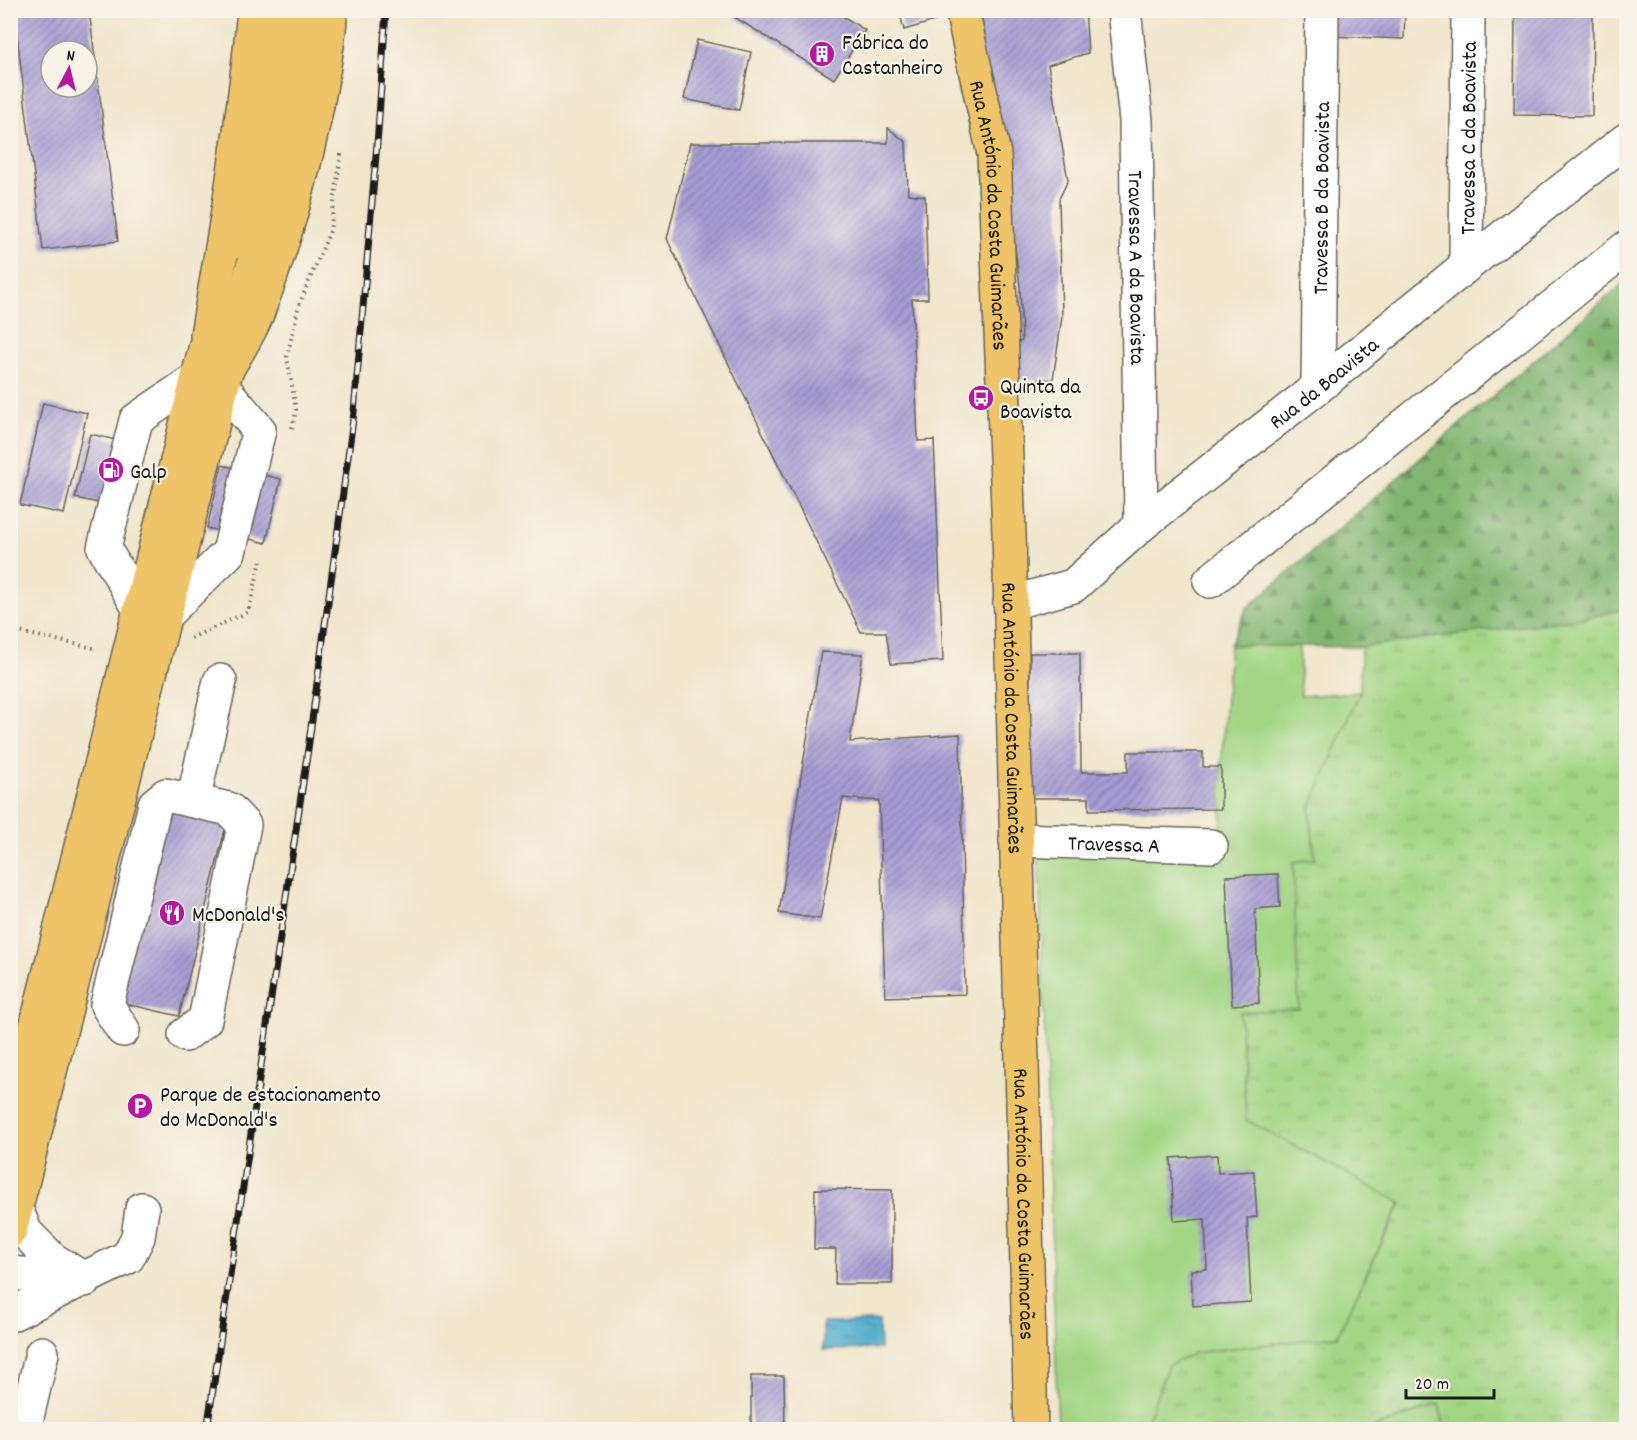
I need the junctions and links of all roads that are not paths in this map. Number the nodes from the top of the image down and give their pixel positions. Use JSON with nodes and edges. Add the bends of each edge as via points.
{"nodes":[{"id":1,"x":254,"y":10,"type":"edge"},
{"id":2,"x":282,"y":10,"type":"edge"},
{"id":3,"x":307,"y":10,"type":"edge"},
{"id":4,"x":331,"y":10,"type":"edge"},
{"id":5,"x":962,"y":10,"type":"edge"},
{"id":6,"x":1124,"y":10,"type":"edge"},
{"id":7,"x":1322,"y":10,"type":"edge"},
{"id":8,"x":1468,"y":10,"type":"edge"},
{"id":9,"x":1626,"y":140,"type":"edge"},
{"id":10,"x":1626,"y":248,"type":"edge"},
{"id":11,"x":1466,"y":266,"type":"junction"},
{"id":12,"x":207,"y":335,"type":"junction"},
{"id":13,"x":215,"y":379,"type":"junction"},
{"id":14,"x":1318,"y":387,"type":"junction"},
{"id":15,"x":1141,"y":525,"type":"junction"},
{"id":16,"x":1210,"y":581,"type":"dead end"},
{"id":17,"x":1010,"y":603,"type":"junction"},
{"id":18,"x":153,"y":610,"type":"junction"},
{"id":19,"x":220,"y":681,"type":"dead end"},
{"id":20,"x":193,"y":801,"type":"junction"},
{"id":21,"x":1016,"y":840,"type":"junction"},
{"id":22,"x":1211,"y":846,"type":"dead end"},
{"id":23,"x":123,"y":1030,"type":"dead end"},
{"id":24,"x":185,"y":1035,"type":"dead end"},
{"id":25,"x":10,"y":1131,"type":"edge"},
{"id":26,"x":142,"y":1209,"type":"dead end"},
{"id":27,"x":13,"y":1220,"type":"edge"},
{"id":28,"x":10,"y":1273,"type":"edge"},
{"id":29,"x":85,"y":1280,"type":"junction"},
{"id":30,"x":10,"y":1316,"type":"edge"},
{"id":31,"x":42,"y":1353,"type":"dead end"},
{"id":32,"x":24,"y":1430,"type":"edge"},
{"id":33,"x":1031,"y":1430,"type":"edge"}],
"edges":[{"from":1,"to":12,"type":"main road","via":[[225,237]]},
{"from":2,"to":12,"type":"main road","via":[[256,166]]},
{"from":3,"to":13,"type":"main road","via":[[280,162]]},
{"from":4,"to":13,"type":"main road","via":[[317,101],[281,244],[256,316]]},
{"from":5,"to":17,"type":"main road","name":"Rua António da Costa Guimarães","via":[[994,154]]},
{"from":6,"to":15,"type":"street","name":"Travessa A da Boavista","via":[[1136,120]]},
{"from":7,"to":14,"type":"street","name":"Travessa B da Boavista"},
{"from":8,"to":11,"type":"street","name":"Travessa C da Boavista"},
{"from":9,"to":11,"type":"street","name":"Rua da Boavista"},
{"from":10,"to":16,"type":"street"},
{"from":11,"to":14,"type":"street","name":"Rua da Boavista"},
{"from":12,"to":13,"type":"main road"},
{"from":13,"to":18,"type":"main road"},
{"from":13,"to":18,"type":"street","via":[[259,430],[229,552]]},
{"from":13,"to":18,"type":"street","via":[[136,420],[104,548]]},
{"from":14,"to":15,"type":"street","name":"Rua da Boavista"},
{"from":15,"to":17,"type":"street","name":"Rua da Boavista","via":[[1073,586]]},
{"from":17,"to":21,"type":"main road","name":"Rua António da Costa Guimarães"},
{"from":18,"to":25,"type":"main road"},
{"from":18,"to":27,"type":"main road"},
{"from":19,"to":20,"type":"street"},
{"from":20,"to":23,"type":"street","via":[[166,795],[155,804],[107,1005]]},
{"from":20,"to":24,"type":"street","via":[[230,809],[244,825],[206,1020]]},
{"from":21,"to":22,"type":"street","name":"Travessa A"},
{"from":21,"to":33,"type":"main road","name":"Rua António da Costa Guimarães"},
{"from":26,"to":29,"type":"street","via":[[138,1237],[128,1257]]},
{"from":27,"to":29,"type":"street","via":[[52,1259]]},
{"from":28,"to":29,"type":"street"},
{"from":29,"to":30,"type":"street"},
{"from":31,"to":32,"type":"street"}]}
